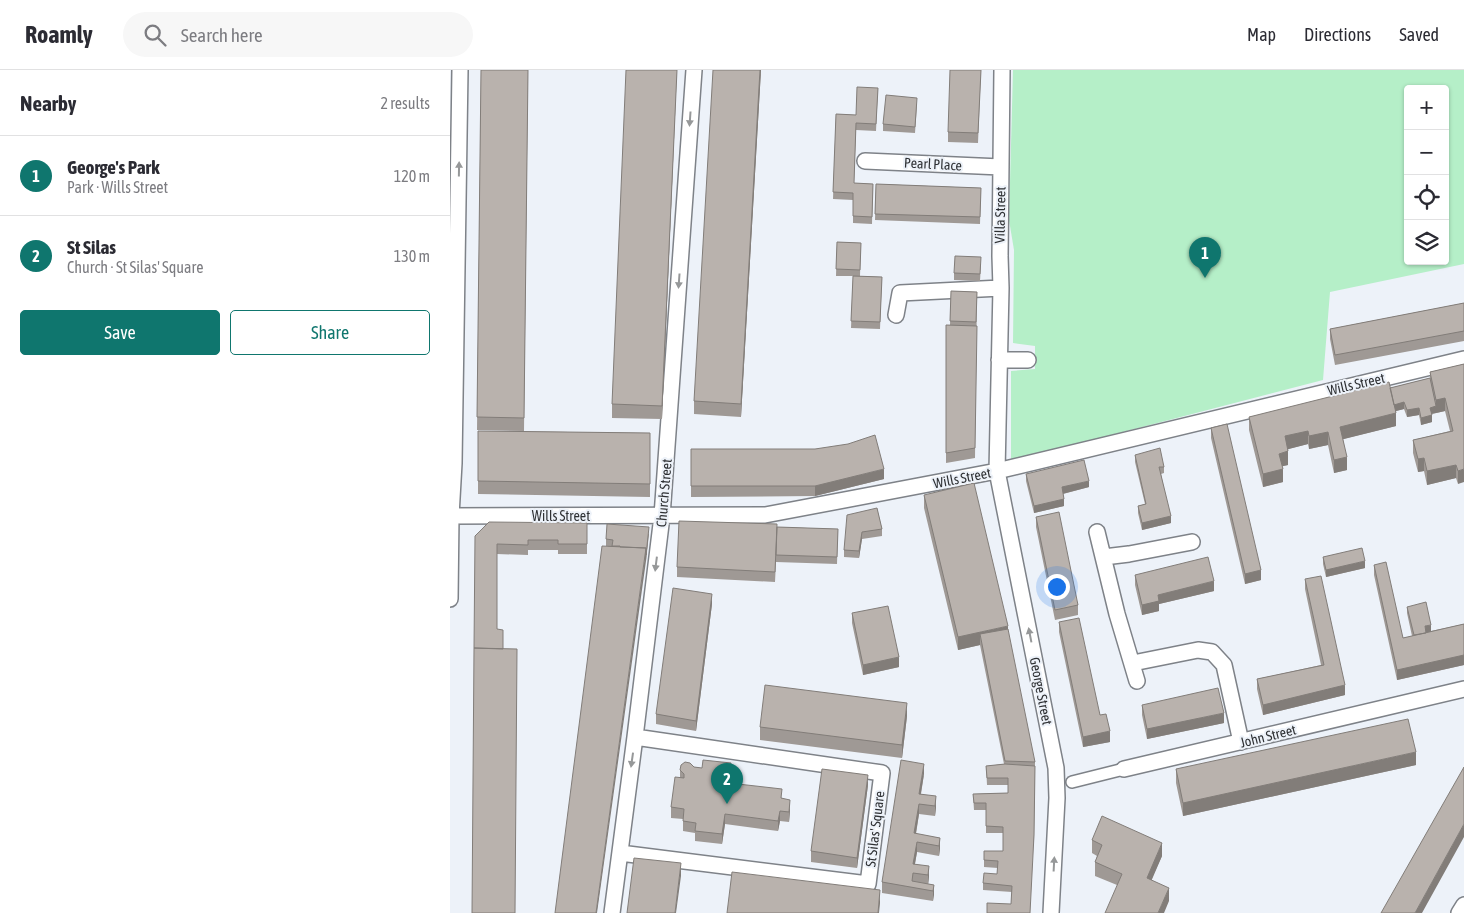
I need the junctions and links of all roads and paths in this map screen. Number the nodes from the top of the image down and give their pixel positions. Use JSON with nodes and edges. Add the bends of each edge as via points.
{"nodes":[{"id":1,"x":460,"y":70,"type":"edge"},
{"id":2,"x":694,"y":70,"type":"edge"},
{"id":3,"x":1002,"y":70,"type":"edge"},
{"id":4,"x":865,"y":161,"type":"dead end"},
{"id":5,"x":1001,"y":167,"type":"junction"},
{"id":6,"x":1001,"y":288,"type":"junction"},
{"id":7,"x":896,"y":315,"type":"dead end"},
{"id":8,"x":1464,"y":359,"type":"edge"},
{"id":9,"x":999,"y":360,"type":"junction"},
{"id":10,"x":1028,"y":360,"type":"dead end"},
{"id":11,"x":997,"y":471,"type":"junction"},
{"id":12,"x":451,"y":516,"type":"edge"},
{"id":13,"x":662,"y":516,"type":"junction"},
{"id":14,"x":1098,"y":532,"type":"dead end"},
{"id":15,"x":1192,"y":542,"type":"dead end"},
{"id":16,"x":1104,"y":557,"type":"junction"},
{"id":17,"x":450,"y":599,"type":"edge"},
{"id":18,"x":1133,"y":662,"type":"junction"},
{"id":19,"x":1137,"y":681,"type":"dead end"},
{"id":20,"x":1464,"y":689,"type":"edge"},
{"id":21,"x":635,"y":737,"type":"junction"},
{"id":22,"x":1241,"y":742,"type":"junction"},
{"id":23,"x":1124,"y":769,"type":"joint"},
{"id":24,"x":1072,"y":782,"type":"dead end"},
{"id":25,"x":620,"y":853,"type":"junction"},
{"id":26,"x":1464,"y":904,"type":"edge"},
{"id":27,"x":612,"y":913,"type":"edge"},
{"id":28,"x":1051,"y":913,"type":"edge"},
{"id":29,"x":1459,"y":913,"type":"edge"}],
"edges":[{"from":12,"to":1,"type":"street","one_way":true},
{"from":2,"to":13,"type":"street","name":"Church Street","one_way":true},
{"from":3,"to":5,"type":"street","name":"Villa Street"},
{"from":4,"to":5,"type":"street","name":"Pearl Place"},
{"from":5,"to":6,"type":"street","name":"Villa Street"},
{"from":6,"to":7,"type":"street","via":[[900,293]]},
{"from":6,"to":9,"type":"street","name":"Villa Street"},
{"from":8,"to":11,"type":"street","name":"Wills Street"},
{"from":9,"to":10,"type":"street"},
{"from":9,"to":11,"type":"street","name":"Villa Street"},
{"from":11,"to":13,"type":"street","name":"Wills Street","via":[[765,515]]},
{"from":28,"to":11,"type":"street","name":"George Street","one_way":true,"via":[[1056,768]]},
{"from":12,"to":13,"type":"street","name":"Wills Street"},
{"from":12,"to":17,"type":"street"},
{"from":13,"to":21,"type":"street","name":"Church Street","one_way":true},
{"from":14,"to":16,"type":"street"},
{"from":15,"to":16,"type":"street"},
{"from":16,"to":18,"type":"street","via":[[1117,614]]},
{"from":18,"to":19,"type":"street"},
{"from":18,"to":22,"type":"street","via":[[1198,650],[1212,652],[1224,665]]},
{"from":20,"to":22,"type":"street","name":"John Street"},
{"from":21,"to":25,"type":"street","name":"Church Street","one_way":true},
{"from":21,"to":25,"type":"street","name":"St Silas' Square","via":[[882,773],[868,884]]},
{"from":22,"to":23,"type":"street","name":"John Street"},
{"from":23,"to":24,"type":"street","name":"John Street"},
{"from":25,"to":27,"type":"street","name":"Church Street"},
{"from":26,"to":29,"type":"street"}]}
